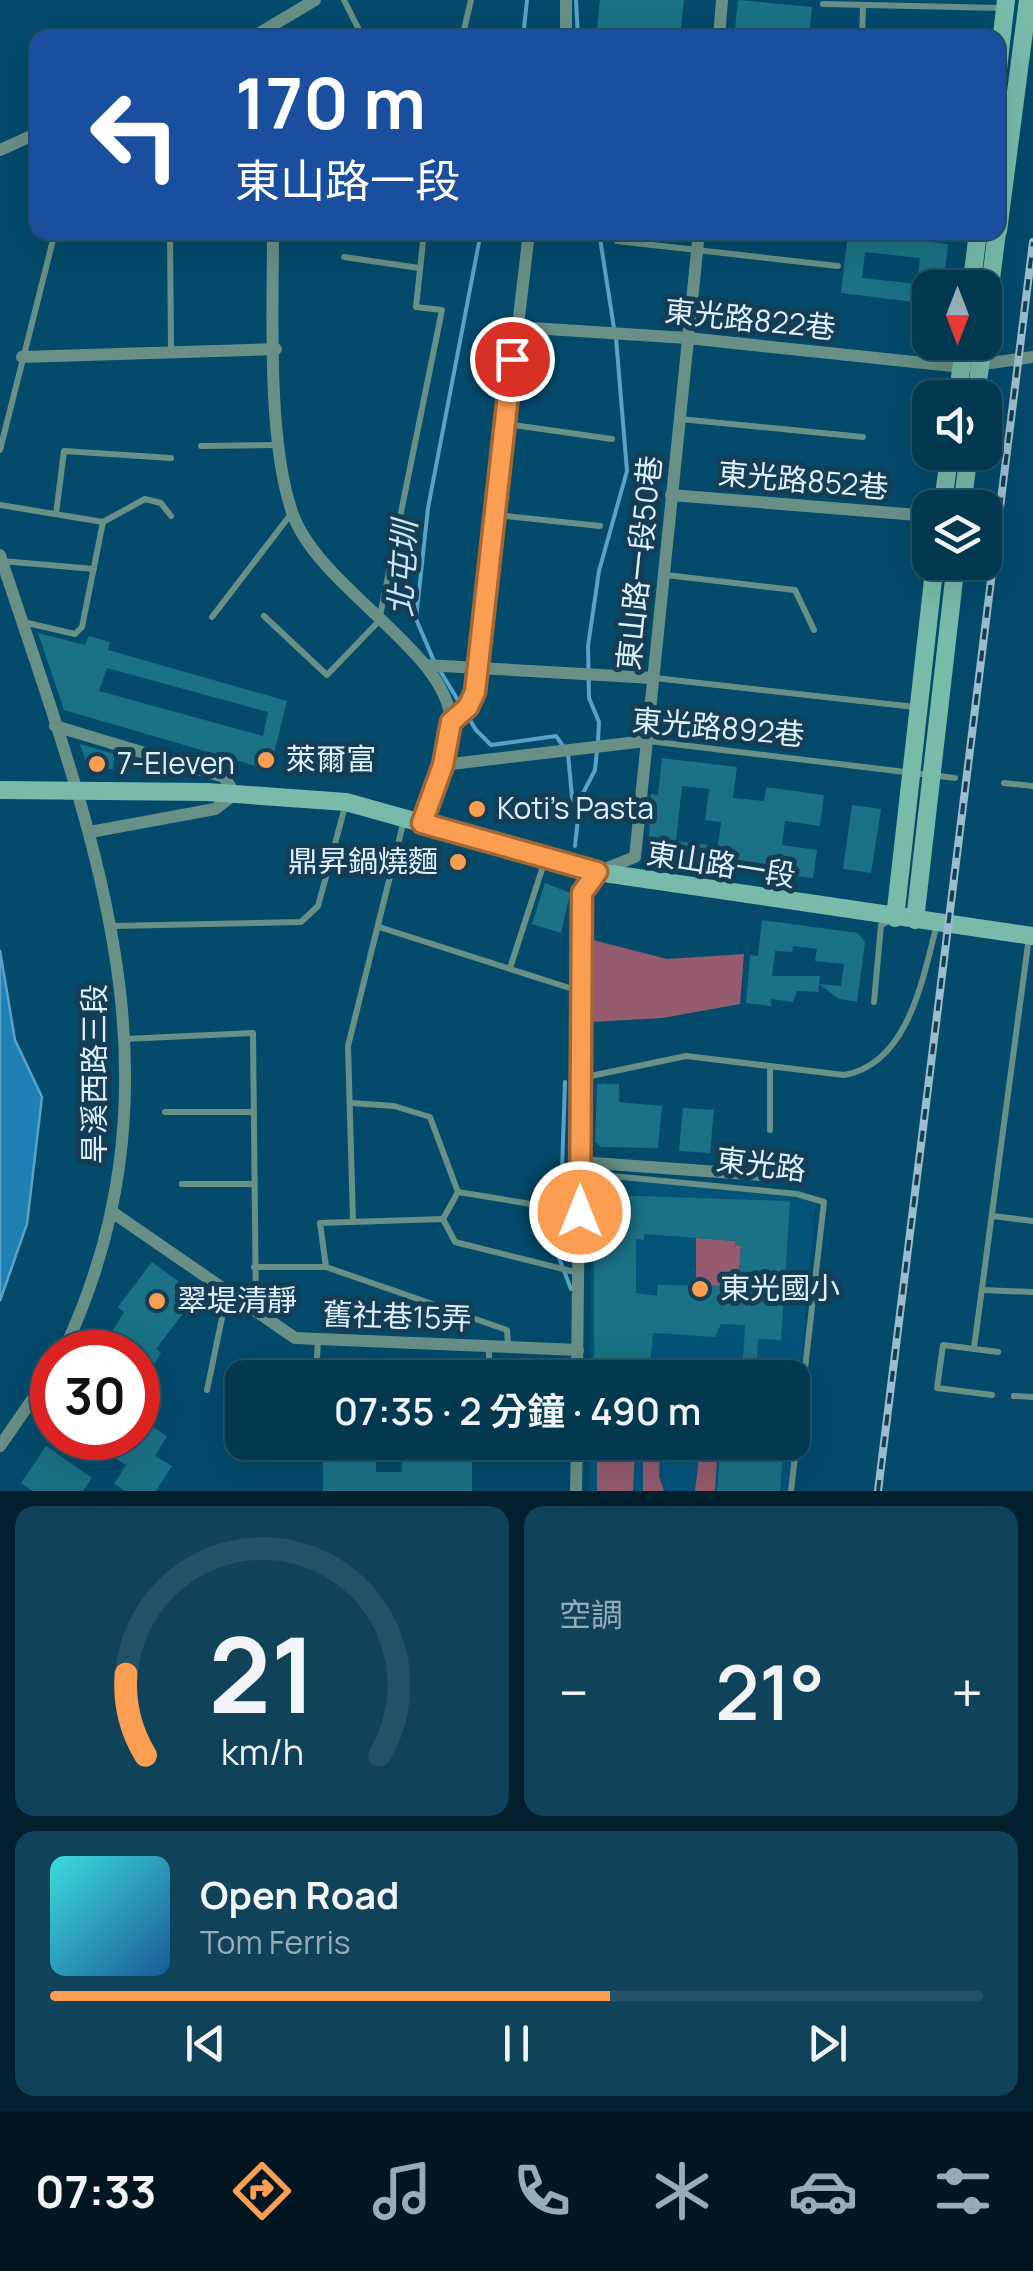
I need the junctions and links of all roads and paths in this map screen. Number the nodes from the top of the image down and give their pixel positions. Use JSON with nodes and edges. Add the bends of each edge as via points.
{"nodes":[{"id":1,"x":315,"y":0,"type":"edge"},
{"id":2,"x":344,"y":0,"type":"edge"},
{"id":3,"x":471,"y":0,"type":"edge"},
{"id":4,"x":566,"y":0,"type":"edge"},
{"id":5,"x":722,"y":0,"type":"edge"},
{"id":6,"x":1028,"y":0,"type":"edge"},
{"id":7,"x":823,"y":4,"type":"dead end"},
{"id":8,"x":1005,"y":4,"type":"edge"},
{"id":9,"x":863,"y":5,"type":"junction"},
{"id":10,"x":275,"y":30,"type":"edge"},
{"id":11,"x":359,"y":30,"type":"edge"},
{"id":12,"x":464,"y":30,"type":"edge"},
{"id":13,"x":566,"y":30,"type":"edge"},
{"id":14,"x":720,"y":30,"type":"edge"},
{"id":15,"x":862,"y":30,"type":"edge"},
{"id":16,"x":1002,"y":30,"type":"edge"},
{"id":17,"x":30,"y":136,"type":"edge"},
{"id":18,"x":0,"y":150,"type":"edge"},
{"id":19,"x":1005,"y":172,"type":"edge"},
{"id":20,"x":54,"y":240,"type":"edge"},
{"id":21,"x":170,"y":240,"type":"edge"},
{"id":22,"x":273,"y":240,"type":"edge"},
{"id":23,"x":423,"y":240,"type":"edge"},
{"id":24,"x":528,"y":240,"type":"edge"},
{"id":25,"x":699,"y":240,"type":"edge"},
{"id":26,"x":977,"y":240,"type":"edge"},
{"id":27,"x":996,"y":240,"type":"edge"},
{"id":28,"x":617,"y":241,"type":"dead end"},
{"id":29,"x":698,"y":248,"type":"junction"},
{"id":30,"x":344,"y":257,"type":"dead end"},
{"id":31,"x":838,"y":266,"type":"dead end"},
{"id":32,"x":419,"y":268,"type":"junction"},
{"id":33,"x":973,"y":270,"type":"edge"},
{"id":34,"x":992,"y":270,"type":"edge"},
{"id":35,"x":516,"y":327,"type":"junction"},
{"id":36,"x":687,"y":338,"type":"junction"},
{"id":37,"x":276,"y":349,"type":"junction"},
{"id":38,"x":172,"y":354,"type":"junction"},
{"id":39,"x":22,"y":357,"type":"junction"},
{"id":40,"x":1033,"y":357,"type":"edge"},
{"id":41,"x":969,"y":360,"type":"edge"},
{"id":42,"x":974,"y":360,"type":"edge"},
{"id":43,"x":971,"y":366,"type":"junction"},
{"id":44,"x":965,"y":380,"type":"edge"},
{"id":45,"x":973,"y":380,"type":"edge"},
{"id":46,"x":679,"y":419,"type":"junction"},
{"id":47,"x":506,"y":424,"type":"junction"},
{"id":48,"x":863,"y":437,"type":"dead end"},
{"id":49,"x":612,"y":439,"type":"dead end"},
{"id":50,"x":281,"y":445,"type":"junction"},
{"id":51,"x":201,"y":446,"type":"dead end"},
{"id":52,"x":0,"y":450,"type":"edge"},
{"id":53,"x":171,"y":458,"type":"dead end"},
{"id":54,"x":672,"y":495,"type":"junction"},
{"id":55,"x":0,"y":504,"type":"edge"},
{"id":56,"x":292,"y":513,"type":"junction"},
{"id":57,"x":56,"y":514,"type":"junction"},
{"id":58,"x":497,"y":515,"type":"junction"},
{"id":59,"x":912,"y":515,"type":"edge"},
{"id":60,"x":171,"y":516,"type":"dead end"},
{"id":61,"x":103,"y":522,"type":"junction"},
{"id":62,"x":600,"y":526,"type":"dead end"},
{"id":63,"x":1,"y":558,"type":"edge"},
{"id":64,"x":94,"y":569,"type":"junction"},
{"id":65,"x":664,"y":575,"type":"junction"},
{"id":66,"x":933,"y":580,"type":"edge"},
{"id":67,"x":954,"y":580,"type":"edge"},
{"id":68,"x":264,"y":616,"type":"dead end"},
{"id":69,"x":212,"y":617,"type":"dead end"},
{"id":70,"x":22,"y":622,"type":"junction"},
{"id":71,"x":379,"y":622,"type":"junction"},
{"id":72,"x":814,"y":630,"type":"dead end"},
{"id":73,"x":425,"y":665,"type":"junction"},
{"id":74,"x":478,"y":667,"type":"junction"},
{"id":75,"x":653,"y":678,"type":"junction"},
{"id":76,"x":916,"y":708,"type":"junction"},
{"id":77,"x":936,"y":710,"type":"junction"},
{"id":78,"x":451,"y":722,"type":"junction"},
{"id":79,"x":55,"y":726,"type":"junction"},
{"id":80,"x":646,"y":741,"type":"junction"},
{"id":81,"x":443,"y":765,"type":"junction"},
{"id":82,"x":908,"y":772,"type":"junction"},
{"id":83,"x":929,"y":775,"type":"junction"},
{"id":84,"x":955,"y":778,"type":"dead end"},
{"id":85,"x":1004,"y":783,"type":"dead end"},
{"id":86,"x":1033,"y":786,"type":"edge"},
{"id":87,"x":0,"y":790,"type":"edge"},
{"id":88,"x":78,"y":791,"type":"junction"},
{"id":89,"x":236,"y":794,"type":"junction"},
{"id":90,"x":346,"y":802,"type":"junction"},
{"id":91,"x":413,"y":820,"type":"junction"},
{"id":92,"x":90,"y":832,"type":"junction"},
{"id":93,"x":546,"y":859,"type":"junction"},
{"id":94,"x":597,"y":872,"type":"junction"},
{"id":95,"x":895,"y":918,"type":"junction"},
{"id":96,"x":915,"y":920,"type":"junction"},
{"id":97,"x":938,"y":923,"type":"junction"},
{"id":98,"x":112,"y":926,"type":"junction"},
{"id":99,"x":378,"y":927,"type":"junction"},
{"id":100,"x":1031,"y":935,"type":"edge"},
{"id":101,"x":510,"y":968,"type":"junction"},
{"id":102,"x":579,"y":991,"type":"junction"},
{"id":103,"x":874,"y":1002,"type":"dead end"},
{"id":104,"x":123,"y":1039,"type":"junction"},
{"id":105,"x":770,"y":1066,"type":"junction"},
{"id":106,"x":581,"y":1078,"type":"junction"},
{"id":107,"x":352,"y":1103,"type":"junction"},
{"id":108,"x":165,"y":1112,"type":"dead end"},
{"id":109,"x":254,"y":1112,"type":"junction"},
{"id":110,"x":770,"y":1130,"type":"dead end"},
{"id":111,"x":580,"y":1167,"type":"junction"},
{"id":112,"x":773,"y":1176,"type":"dead end"},
{"id":113,"x":182,"y":1184,"type":"dead end"},
{"id":114,"x":253,"y":1184,"type":"junction"},
{"id":115,"x":458,"y":1192,"type":"junction"},
{"id":116,"x":112,"y":1212,"type":"junction"},
{"id":117,"x":580,"y":1212,"type":"junction"},
{"id":118,"x":993,"y":1216,"type":"junction"},
{"id":119,"x":442,"y":1219,"type":"junction"},
{"id":120,"x":353,"y":1221,"type":"junction"},
{"id":121,"x":1033,"y":1221,"type":"edge"},
{"id":122,"x":254,"y":1267,"type":"junction"},
{"id":123,"x":326,"y":1267,"type":"junction"},
{"id":124,"x":581,"y":1274,"type":"junction"},
{"id":125,"x":982,"y":1290,"type":"junction"},
{"id":126,"x":1033,"y":1292,"type":"edge"},
{"id":127,"x":227,"y":1294,"type":"junction"},
{"id":128,"x":256,"y":1314,"type":"junction"},
{"id":129,"x":72,"y":1330,"type":"edge"},
{"id":130,"x":318,"y":1339,"type":"junction"},
{"id":131,"x":489,"y":1346,"type":"junction"},
{"id":132,"x":508,"y":1346,"type":"junction"},
{"id":133,"x":974,"y":1348,"type":"junction"},
{"id":134,"x":578,"y":1350,"type":"junction"},
{"id":135,"x":998,"y":1352,"type":"dead end"},
{"id":136,"x":317,"y":1360,"type":"edge"},
{"id":137,"x":489,"y":1360,"type":"edge"},
{"id":138,"x":578,"y":1360,"type":"edge"},
{"id":139,"x":207,"y":1390,"type":"dead end"},
{"id":140,"x":992,"y":1395,"type":"dead end"},
{"id":141,"x":1014,"y":1396,"type":"dead end"},
{"id":142,"x":1033,"y":1397,"type":"edge"},
{"id":143,"x":30,"y":1403,"type":"edge"},
{"id":144,"x":0,"y":1446,"type":"edge"},
{"id":145,"x":577,"y":1460,"type":"edge"},
{"id":146,"x":576,"y":1491,"type":"edge"},
{"id":147,"x":791,"y":1491,"type":"edge"}],
"edges":[{"from":1,"to":10,"type":"street"},
{"from":2,"to":11,"type":"lane"},
{"from":3,"to":12,"type":"lane"},
{"from":4,"to":13,"type":"street"},
{"from":5,"to":14,"type":"street"},
{"from":6,"to":19,"type":"street"},
{"from":7,"to":9,"type":"lane"},
{"from":8,"to":9,"type":"lane"},
{"from":8,"to":16,"type":"street"},
{"from":9,"to":15,"type":"lane"},
{"from":17,"to":18,"type":"street"},
{"from":20,"to":39,"type":"lane"},
{"from":21,"to":38,"type":"lane"},
{"from":22,"to":37,"type":"street"},
{"from":23,"to":32,"type":"lane"},
{"from":24,"to":35,"type":"street"},
{"from":25,"to":29,"type":"street","name":"東山路一段50巷"},
{"from":26,"to":33,"type":"street"},
{"from":27,"to":34,"type":"street"},
{"from":28,"to":29,"type":"lane"},
{"from":29,"to":31,"type":"lane"},
{"from":29,"to":36,"type":"street","name":"東山路一段50巷"},
{"from":30,"to":32,"type":"lane"},
{"from":32,"to":71,"type":"lane","via":[[416,307],[442,310]]},
{"from":35,"to":36,"type":"street","name":"東光路822巷"},
{"from":35,"to":47,"type":"street"},
{"from":36,"to":43,"type":"street","name":"東光路822巷"},
{"from":36,"to":46,"type":"street","name":"東山路一段50巷"},
{"from":37,"to":38,"type":"street"},
{"from":37,"to":50,"type":"street"},
{"from":38,"to":39,"type":"street"},
{"from":39,"to":52,"type":"lane"},
{"from":40,"to":43,"type":"street","name":"東光路822巷"},
{"from":41,"to":43,"type":"street"},
{"from":42,"to":43,"type":"street"},
{"from":43,"to":44,"type":"street"},
{"from":43,"to":45,"type":"street"},
{"from":46,"to":48,"type":"lane"},
{"from":46,"to":54,"type":"street","name":"東山路一段50巷"},
{"from":47,"to":49,"type":"lane"},
{"from":47,"to":58,"type":"street"},
{"from":50,"to":51,"type":"lane"},
{"from":50,"to":56,"type":"street"},
{"from":53,"to":57,"type":"lane","via":[[64,451]]},
{"from":54,"to":59,"type":"street","name":"東光路852巷"},
{"from":54,"to":65,"type":"street","name":"東山路一段50巷"},
{"from":55,"to":57,"type":"lane"},
{"from":56,"to":69,"type":"lane"},
{"from":56,"to":71,"type":"street","via":[[350,594]]},
{"from":57,"to":61,"type":"lane"},
{"from":58,"to":62,"type":"lane"},
{"from":58,"to":74,"type":"street"},
{"from":60,"to":61,"type":"lane","via":[[145,498]]},
{"from":61,"to":64,"type":"lane"},
{"from":63,"to":64,"type":"lane"},
{"from":63,"to":70,"type":"street","name":"旱溪西路三段"},
{"from":64,"to":70,"type":"lane","via":[[82,627],[74,634]]},
{"from":65,"to":72,"type":"lane","via":[[795,590]]},
{"from":65,"to":75,"type":"street","name":"東山路一段50巷"},
{"from":66,"to":76,"type":"street"},
{"from":67,"to":77,"type":"street"},
{"from":68,"to":71,"type":"lane","via":[[327,675]]},
{"from":70,"to":79,"type":"street","name":"旱溪西路三段"},
{"from":71,"to":73,"type":"street"},
{"from":73,"to":74,"type":"street"},
{"from":73,"to":78,"type":"street"},
{"from":74,"to":75,"type":"street"},
{"from":74,"to":78,"type":"street","via":[[468,707]]},
{"from":75,"to":76,"type":"lane"},
{"from":75,"to":80,"type":"street","name":"東山路一段50巷"},
{"from":76,"to":77,"type":"lane"},
{"from":76,"to":82,"type":"street"},
{"from":77,"to":83,"type":"street"},
{"from":78,"to":81,"type":"street"},
{"from":79,"to":88,"type":"street","name":"旱溪西路三段"},
{"from":79,"to":89,"type":"street","via":[[224,776]]},
{"from":80,"to":81,"type":"street","name":"東光路892巷"},
{"from":80,"to":82,"type":"lane","name":"東光路892巷"},
{"from":80,"to":94,"type":"street","name":"東山路一段50巷","via":[[635,857]]},
{"from":81,"to":91,"type":"street"},
{"from":82,"to":83,"type":"lane","name":"東光路892巷"},
{"from":82,"to":95,"type":"street"},
{"from":83,"to":84,"type":"lane","name":"東光路892巷"},
{"from":83,"to":96,"type":"street"},
{"from":85,"to":86,"type":"lane"},
{"from":87,"to":88,"type":"street","name":"東山路一段"},
{"from":88,"to":89,"type":"street","name":"東山路一段"},
{"from":88,"to":92,"type":"street","name":"旱溪西路三段"},
{"from":89,"to":90,"type":"street","name":"東山路一段"},
{"from":89,"to":92,"type":"street","via":[[215,809]]},
{"from":90,"to":91,"type":"street","name":"東山路一段"},
{"from":90,"to":98,"type":"lane","via":[[318,906],[301,922]]},
{"from":91,"to":93,"type":"street","name":"東山路一段"},
{"from":91,"to":99,"type":"lane"},
{"from":92,"to":98,"type":"street","name":"旱溪西路三段"},
{"from":93,"to":94,"type":"street","name":"東山路一段"},
{"from":93,"to":101,"type":"lane"},
{"from":94,"to":95,"type":"street","name":"東山路一段"},
{"from":94,"to":102,"type":"street","via":[[582,893]]},
{"from":95,"to":96,"type":"street","name":"東山路一段"},
{"from":95,"to":103,"type":"lane","via":[[881,926]]},
{"from":96,"to":97,"type":"street","name":"東山路一段"},
{"from":97,"to":100,"type":"street","name":"東山路一段"},
{"from":97,"to":105,"type":"lane","via":[[908,1021],[873,1065],[844,1075]]},
{"from":98,"to":104,"type":"street","name":"旱溪西路三段"},
{"from":99,"to":101,"type":"lane"},
{"from":99,"to":107,"type":"lane","via":[[348,1046]]},
{"from":100,"to":118,"type":"lane"},
{"from":101,"to":102,"type":"lane"},
{"from":102,"to":106,"type":"street"},
{"from":104,"to":109,"type":"lane","via":[[254,1033]]},
{"from":104,"to":116,"type":"street","name":"旱溪西路三段","via":[[123,1156]]},
{"from":105,"to":106,"type":"lane","via":[[686,1056]]},
{"from":105,"to":110,"type":"lane"},
{"from":106,"to":111,"type":"street"},
{"from":107,"to":115,"type":"lane","via":[[430,1117]]},
{"from":107,"to":120,"type":"lane"},
{"from":108,"to":109,"type":"lane"},
{"from":109,"to":114,"type":"lane"},
{"from":111,"to":112,"type":"street"},
{"from":111,"to":117,"type":"street"},
{"from":111,"to":147,"type":"lane","name":"東光路","via":[[824,1202]]},
{"from":113,"to":114,"type":"lane"},
{"from":114,"to":122,"type":"lane"},
{"from":115,"to":117,"type":"lane"},
{"from":115,"to":119,"type":"lane"},
{"from":116,"to":127,"type":"street","name":"舊社巷15弄"},
{"from":116,"to":129,"type":"street","name":"旱溪西路三段"},
{"from":117,"to":124,"type":"street"},
{"from":118,"to":121,"type":"lane"},
{"from":118,"to":125,"type":"lane"},
{"from":119,"to":120,"type":"lane"},
{"from":119,"to":124,"type":"lane","via":[[455,1242]]},
{"from":120,"to":123,"type":"lane","via":[[320,1223]]},
{"from":122,"to":123,"type":"lane"},
{"from":122,"to":128,"type":"lane"},
{"from":123,"to":132,"type":"lane","via":[[507,1330]]},
{"from":124,"to":134,"type":"street"},
{"from":125,"to":126,"type":"lane"},
{"from":125,"to":133,"type":"lane"},
{"from":127,"to":128,"type":"street","name":"舊社巷15弄"},
{"from":127,"to":139,"type":"lane"},
{"from":128,"to":130,"type":"street","name":"舊社巷15弄","via":[[295,1338]]},
{"from":130,"to":131,"type":"street","name":"舊社巷15弄"},
{"from":130,"to":136,"type":"lane"},
{"from":131,"to":132,"type":"street","name":"舊社巷15弄"},
{"from":131,"to":137,"type":"lane"},
{"from":132,"to":134,"type":"street","name":"舊社巷15弄"},
{"from":133,"to":135,"type":"lane"},
{"from":133,"to":140,"type":"lane","via":[[943,1345],[937,1388]]},
{"from":134,"to":138,"type":"street"},
{"from":141,"to":142,"type":"lane"},
{"from":143,"to":144,"type":"street"},
{"from":145,"to":146,"type":"street"}]}
